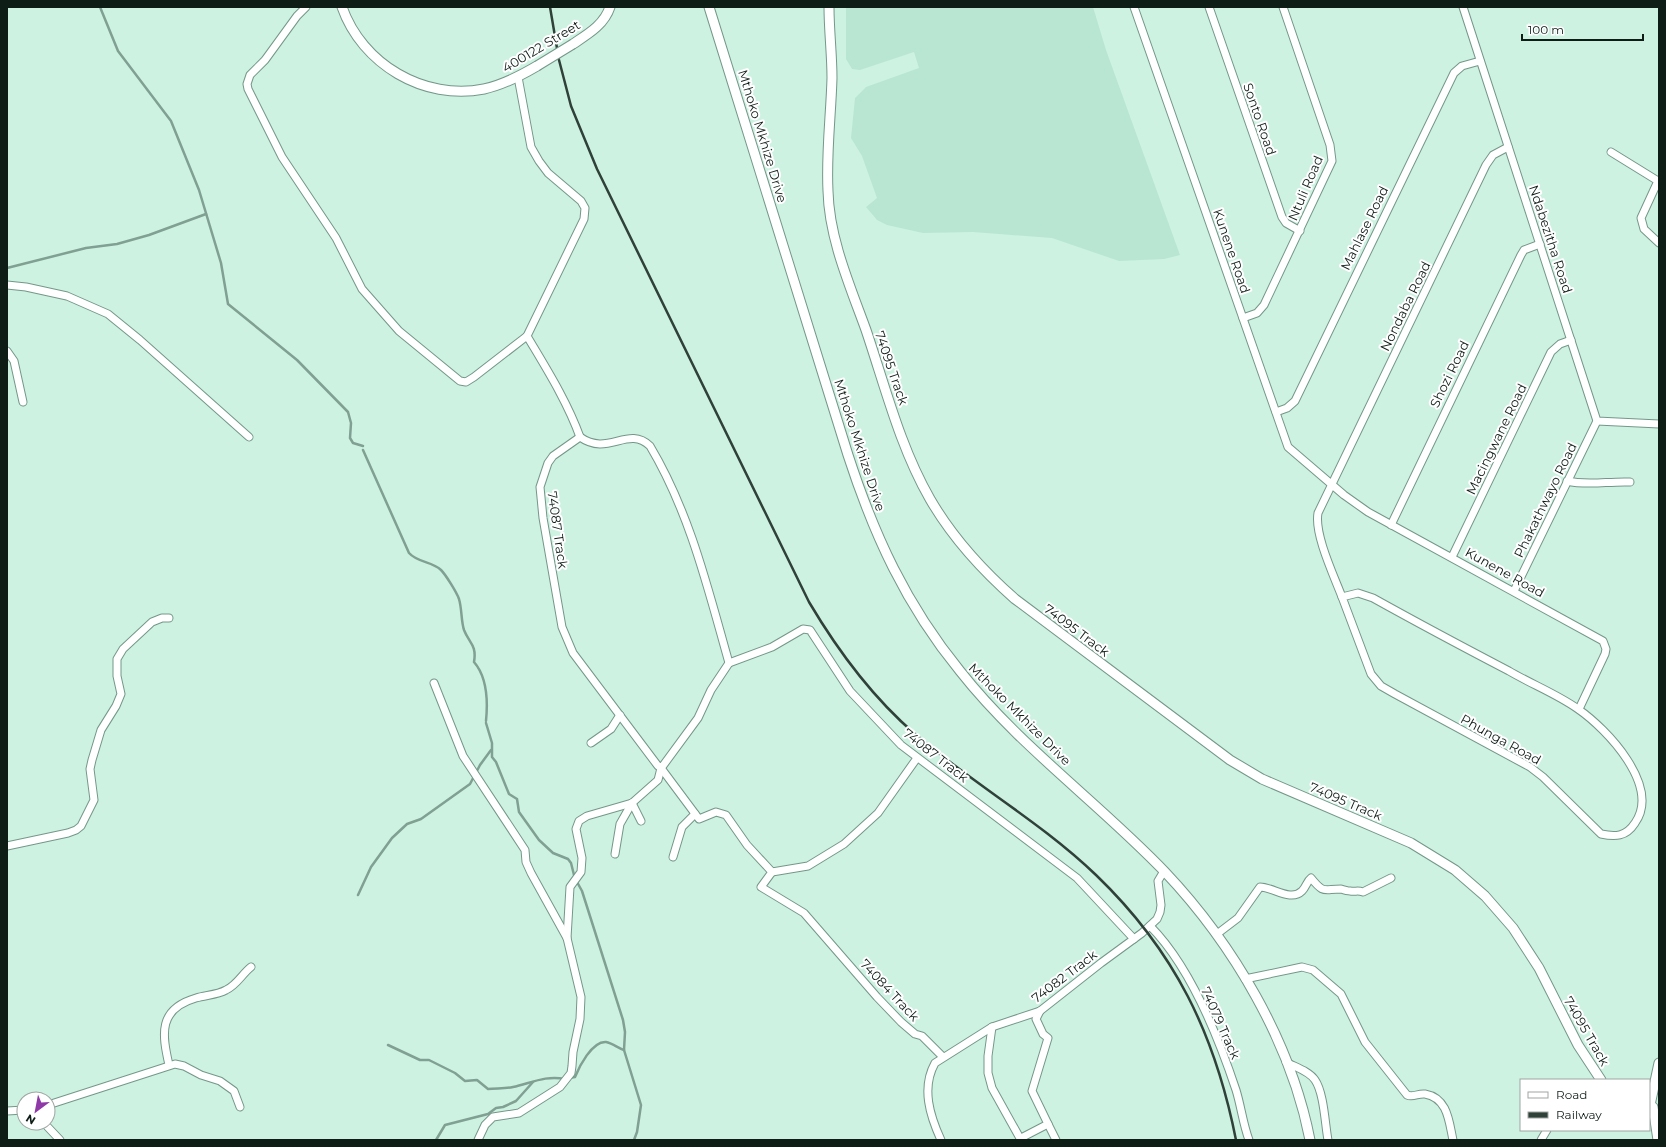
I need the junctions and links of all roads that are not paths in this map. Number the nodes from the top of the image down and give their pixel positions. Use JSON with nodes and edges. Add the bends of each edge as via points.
{"nodes":[{"id":1,"x":306,"y":7,"type":"edge"},
{"id":2,"x":342,"y":7,"type":"edge"},
{"id":3,"x":610,"y":7,"type":"edge"},
{"id":4,"x":709,"y":7,"type":"edge"},
{"id":5,"x":829,"y":7,"type":"edge"},
{"id":6,"x":1134,"y":7,"type":"edge"},
{"id":7,"x":1208,"y":7,"type":"edge"},
{"id":8,"x":1283,"y":7,"type":"edge"},
{"id":9,"x":1463,"y":7,"type":"edge"},
{"id":10,"x":1480,"y":62,"type":"junction"},
{"id":11,"x":518,"y":77,"type":"junction"},
{"id":12,"x":1508,"y":147,"type":"junction"},
{"id":13,"x":1611,"y":152,"type":"dead end"},
{"id":14,"x":1300,"y":231,"type":"junction"},
{"id":15,"x":1659,"y":243,"type":"edge"},
{"id":16,"x":1540,"y":244,"type":"junction"},
{"id":17,"x":7,"y":285,"type":"edge"},
{"id":18,"x":1243,"y":318,"type":"junction"},
{"id":19,"x":527,"y":336,"type":"junction"},
{"id":20,"x":1571,"y":340,"type":"junction"},
{"id":21,"x":7,"y":351,"type":"edge"},
{"id":22,"x":23,"y":402,"type":"dead end"},
{"id":23,"x":1276,"y":412,"type":"junction"},
{"id":24,"x":1597,"y":420,"type":"junction"},
{"id":25,"x":1659,"y":424,"type":"edge"},
{"id":26,"x":249,"y":437,"type":"dead end"},
{"id":27,"x":580,"y":437,"type":"junction"},
{"id":28,"x":1567,"y":480,"type":"junction"},
{"id":29,"x":1630,"y":482,"type":"dead end"},
{"id":30,"x":1332,"y":485,"type":"junction"},
{"id":31,"x":1391,"y":525,"type":"junction"},
{"id":32,"x":1452,"y":557,"type":"junction"},
{"id":33,"x":1514,"y":591,"type":"junction"},
{"id":34,"x":1342,"y":597,"type":"junction"},
{"id":35,"x":169,"y":618,"type":"dead end"},
{"id":36,"x":729,"y":663,"type":"junction"},
{"id":37,"x":434,"y":683,"type":"dead end"},
{"id":38,"x":1579,"y":709,"type":"junction"},
{"id":39,"x":620,"y":715,"type":"junction"},
{"id":40,"x":591,"y":743,"type":"dead end"},
{"id":41,"x":917,"y":758,"type":"junction"},
{"id":42,"x":661,"y":768,"type":"junction"},
{"id":43,"x":632,"y":803,"type":"junction"},
{"id":44,"x":695,"y":814,"type":"junction"},
{"id":45,"x":641,"y":821,"type":"dead end"},
{"id":46,"x":7,"y":846,"type":"edge"},
{"id":47,"x":615,"y":854,"type":"dead end"},
{"id":48,"x":673,"y":857,"type":"dead end"},
{"id":49,"x":772,"y":872,"type":"junction"},
{"id":50,"x":1164,"y":872,"type":"junction"},
{"id":51,"x":1391,"y":878,"type":"dead end"},
{"id":52,"x":1150,"y":926,"type":"junction"},
{"id":53,"x":1217,"y":934,"type":"junction"},
{"id":54,"x":567,"y":938,"type":"junction"},
{"id":55,"x":1134,"y":939,"type":"junction"},
{"id":56,"x":250,"y":967,"type":"dead end"},
{"id":57,"x":1245,"y":979,"type":"junction"},
{"id":58,"x":1040,"y":1011,"type":"junction"},
{"id":59,"x":992,"y":1027,"type":"junction"},
{"id":60,"x":943,"y":1057,"type":"junction"},
{"id":61,"x":1286,"y":1062,"type":"junction"},
{"id":62,"x":1659,"y":1063,"type":"edge"},
{"id":63,"x":169,"y":1065,"type":"junction"},
{"id":64,"x":1600,"y":1079,"type":"edge"},
{"id":65,"x":56,"y":1102,"type":"edge"},
{"id":66,"x":240,"y":1107,"type":"dead end"},
{"id":67,"x":1651,"y":1107,"type":"edge"},
{"id":68,"x":1048,"y":1124,"type":"junction"},
{"id":69,"x":52,"y":1131,"type":"edge"},
{"id":70,"x":1546,"y":1131,"type":"edge"},
{"id":71,"x":1021,"y":1139,"type":"edge"},
{"id":72,"x":60,"y":1140,"type":"edge"},
{"id":73,"x":478,"y":1140,"type":"edge"},
{"id":74,"x":941,"y":1140,"type":"edge"},
{"id":75,"x":1056,"y":1140,"type":"edge"},
{"id":76,"x":1249,"y":1140,"type":"edge"},
{"id":77,"x":1310,"y":1140,"type":"edge"},
{"id":78,"x":1328,"y":1140,"type":"edge"},
{"id":79,"x":1453,"y":1140,"type":"edge"},
{"id":80,"x":1541,"y":1140,"type":"edge"},
{"id":81,"x":1658,"y":1140,"type":"edge"}],
"edges":[{"from":1,"to":19,"type":"street","via":[[265,60],[250,75],[247,84],[282,156],[328,226],[362,289],[399,331],[460,381],[466,382],[474,377]]},
{"from":2,"to":11,"type":"street","name":"400122 Street","via":[[361,43],[382,63],[413,82],[446,90],[466,91],[483,89]]},
{"from":3,"to":11,"type":"street","name":"400122 Street","bridge":true,"via":[[599,26]]},
{"from":4,"to":50,"type":"street","name":"Mthoko Mkhize Drive","via":[[848,455],[868,513],[891,565],[930,632],[987,702]]},
{"from":5,"to":64,"type":"street","name":"74095 Track","via":[[832,77],[828,191],[832,220],[844,268],[901,433],[930,499],[949,528],[987,573],[1015,599],[1230,760],[1262,779],[1411,843],[1455,870],[1485,896],[1513,928],[1539,968],[1578,1045]]},
{"from":6,"to":18,"type":"street","name":"Kunene Road"},
{"from":7,"to":14,"type":"street","name":"Sonto Road","via":[[1282,217],[1286,223]]},
{"from":8,"to":14,"type":"street","name":"Ntuli Road","via":[[1332,152],[1330,166]]},
{"from":9,"to":10,"type":"street","name":"Ndabezitha Road"},
{"from":10,"to":12,"type":"street","name":"Ndabezitha Road"},
{"from":10,"to":23,"type":"street","name":"Mahlase Road","via":[[1462,66],[1454,73],[1295,401],[1287,408]]},
{"from":11,"to":19,"type":"street","via":[[531,147],[548,173],[581,201],[586,213]]},
{"from":12,"to":16,"type":"street","name":"Ndabezitha Road"},
{"from":12,"to":30,"type":"street","name":"Nondaba Road","via":[[1492,155],[1486,165]]},
{"from":13,"to":15,"type":"street","via":[[1658,181],[1641,218],[1644,228]]},
{"from":14,"to":18,"type":"street","name":"Ntuli Road","via":[[1264,305],[1257,313]]},
{"from":16,"to":20,"type":"street","name":"Ndabezitha Road"},
{"from":16,"to":31,"type":"street","name":"Shozi Road","via":[[1524,250],[1521,255]]},
{"from":17,"to":26,"type":"street","via":[[26,286],[67,296],[108,314]]},
{"from":18,"to":23,"type":"street","name":"Kunene Road"},
{"from":19,"to":27,"type":"street","via":[[561,395]]},
{"from":20,"to":24,"type":"street","name":"Ndabezitha Road"},
{"from":20,"to":32,"type":"street","name":"Macingwane Road","via":[[1560,344],[1551,352]]},
{"from":21,"to":22,"type":"street","via":[[14,361]]},
{"from":23,"to":30,"type":"street","name":"Kunene Road","via":[[1288,446],[1294,454]]},
{"from":24,"to":25,"type":"street"},
{"from":24,"to":28,"type":"street","name":"Phakathwayo Road"},
{"from":27,"to":36,"type":"street","via":[[589,443],[599,445],[635,438],[650,446],[684,513]]},
{"from":27,"to":39,"type":"street","name":"74087 Track","via":[[560,449],[548,463],[540,487],[542,518],[567,643]]},
{"from":28,"to":29,"type":"street","via":[[1587,485]]},
{"from":28,"to":33,"type":"street","name":"Phakathwayo Road"},
{"from":30,"to":31,"type":"street","name":"Kunene Road","via":[[1358,506]]},
{"from":30,"to":34,"type":"street","via":[[1316,521]]},
{"from":31,"to":32,"type":"street","name":"Kunene Road"},
{"from":32,"to":33,"type":"street","name":"Kunene Road"},
{"from":33,"to":38,"type":"street","name":"Kunene Road","via":[[1593,634],[1606,645],[1605,654]]},
{"from":34,"to":38,"type":"street","name":"Phunga Road","via":[[1358,593],[1373,598]]},
{"from":34,"to":38,"type":"street","name":"Phunga Road","via":[[1371,674],[1381,686],[1530,767],[1600,834],[1613,837],[1621,835],[1629,831],[1636,822],[1641,800],[1640,784],[1635,770],[1621,751]]},
{"from":35,"to":46,"type":"street","via":[[152,622],[123,649],[117,659],[121,694],[100,730],[90,769],[94,800],[80,826],[68,833]]},
{"from":36,"to":41,"type":"street","name":"74087 Track","via":[[772,647],[802,629],[810,630],[850,691],[901,745]]},
{"from":36,"to":42,"type":"street","via":[[698,718]]},
{"from":37,"to":54,"type":"street","via":[[463,756],[525,850],[531,874]]},
{"from":39,"to":40,"type":"street","via":[[611,729]]},
{"from":39,"to":42,"type":"street","name":"74087 Track"},
{"from":41,"to":49,"type":"street","via":[[878,813],[844,844],[808,866]]},
{"from":41,"to":55,"type":"street","name":"74087 Track","via":[[1077,878]]},
{"from":42,"to":43,"type":"street","via":[[658,780]]},
{"from":42,"to":44,"type":"street","name":"74087 Track"},
{"from":43,"to":45,"type":"street"},
{"from":43,"to":47,"type":"street","via":[[620,824]]},
{"from":43,"to":54,"type":"street","via":[[587,816],[579,821],[576,829],[582,858],[581,872],[570,887]]},
{"from":44,"to":48,"type":"street","via":[[682,827]]},
{"from":44,"to":49,"type":"street","via":[[699,819],[716,812],[726,815],[747,845]]},
{"from":49,"to":60,"type":"street","name":"74084 Track","via":[[761,887],[804,914],[877,997]]},
{"from":50,"to":52,"type":"street","name":"74082 Track","via":[[1158,881],[1160,912]]},
{"from":50,"to":53,"type":"street","name":"Mthoko Mkhize Drive"},
{"from":51,"to":53,"type":"street","via":[[1362,892],[1339,889],[1327,891],[1317,886],[1311,878],[1302,892],[1297,894],[1285,894],[1260,887],[1238,918]]},
{"from":52,"to":55,"type":"street","name":"74082 Track"},
{"from":52,"to":76,"type":"street","name":"74079 Track","via":[[1162,937],[1174,956],[1219,1040]]},
{"from":53,"to":57,"type":"street","name":"Mthoko Mkhize Drive"},
{"from":54,"to":73,"type":"street","via":[[581,997],[571,1073],[560,1087],[520,1113],[492,1117]]},
{"from":55,"to":58,"type":"street","name":"74082 Track"},
{"from":56,"to":63,"type":"street","via":[[237,983],[226,990],[192,999],[172,1012],[165,1024],[163,1036]]},
{"from":57,"to":61,"type":"street","name":"Mthoko Mkhize Drive"},
{"from":57,"to":79,"type":"street","via":[[1302,967],[1313,970],[1341,994],[1365,1042],[1410,1096],[1424,1094],[1439,1100],[1449,1115]]},
{"from":58,"to":59,"type":"street","name":"74082 Track"},
{"from":58,"to":68,"type":"street","via":[[1036,1019],[1043,1034],[1048,1038],[1032,1092]]},
{"from":59,"to":60,"type":"street","name":"74082 Track"},
{"from":59,"to":71,"type":"street","via":[[988,1073],[992,1088]]},
{"from":60,"to":74,"type":"street","name":"74082 Track","via":[[931,1070],[928,1086],[930,1110]]},
{"from":61,"to":77,"type":"street","name":"Mthoko Mkhize Drive"},
{"from":61,"to":78,"type":"street","via":[[1306,1072],[1315,1080]]},
{"from":62,"to":67,"type":"street"},
{"from":63,"to":65,"type":"street"},
{"from":63,"to":66,"type":"street","via":[[184,1066],[220,1081],[234,1091]]},
{"from":67,"to":81,"type":"street"},
{"from":68,"to":71,"type":"street"},
{"from":68,"to":75,"type":"street"},
{"from":69,"to":72,"type":"street"},
{"from":70,"to":80,"type":"street"}]}
